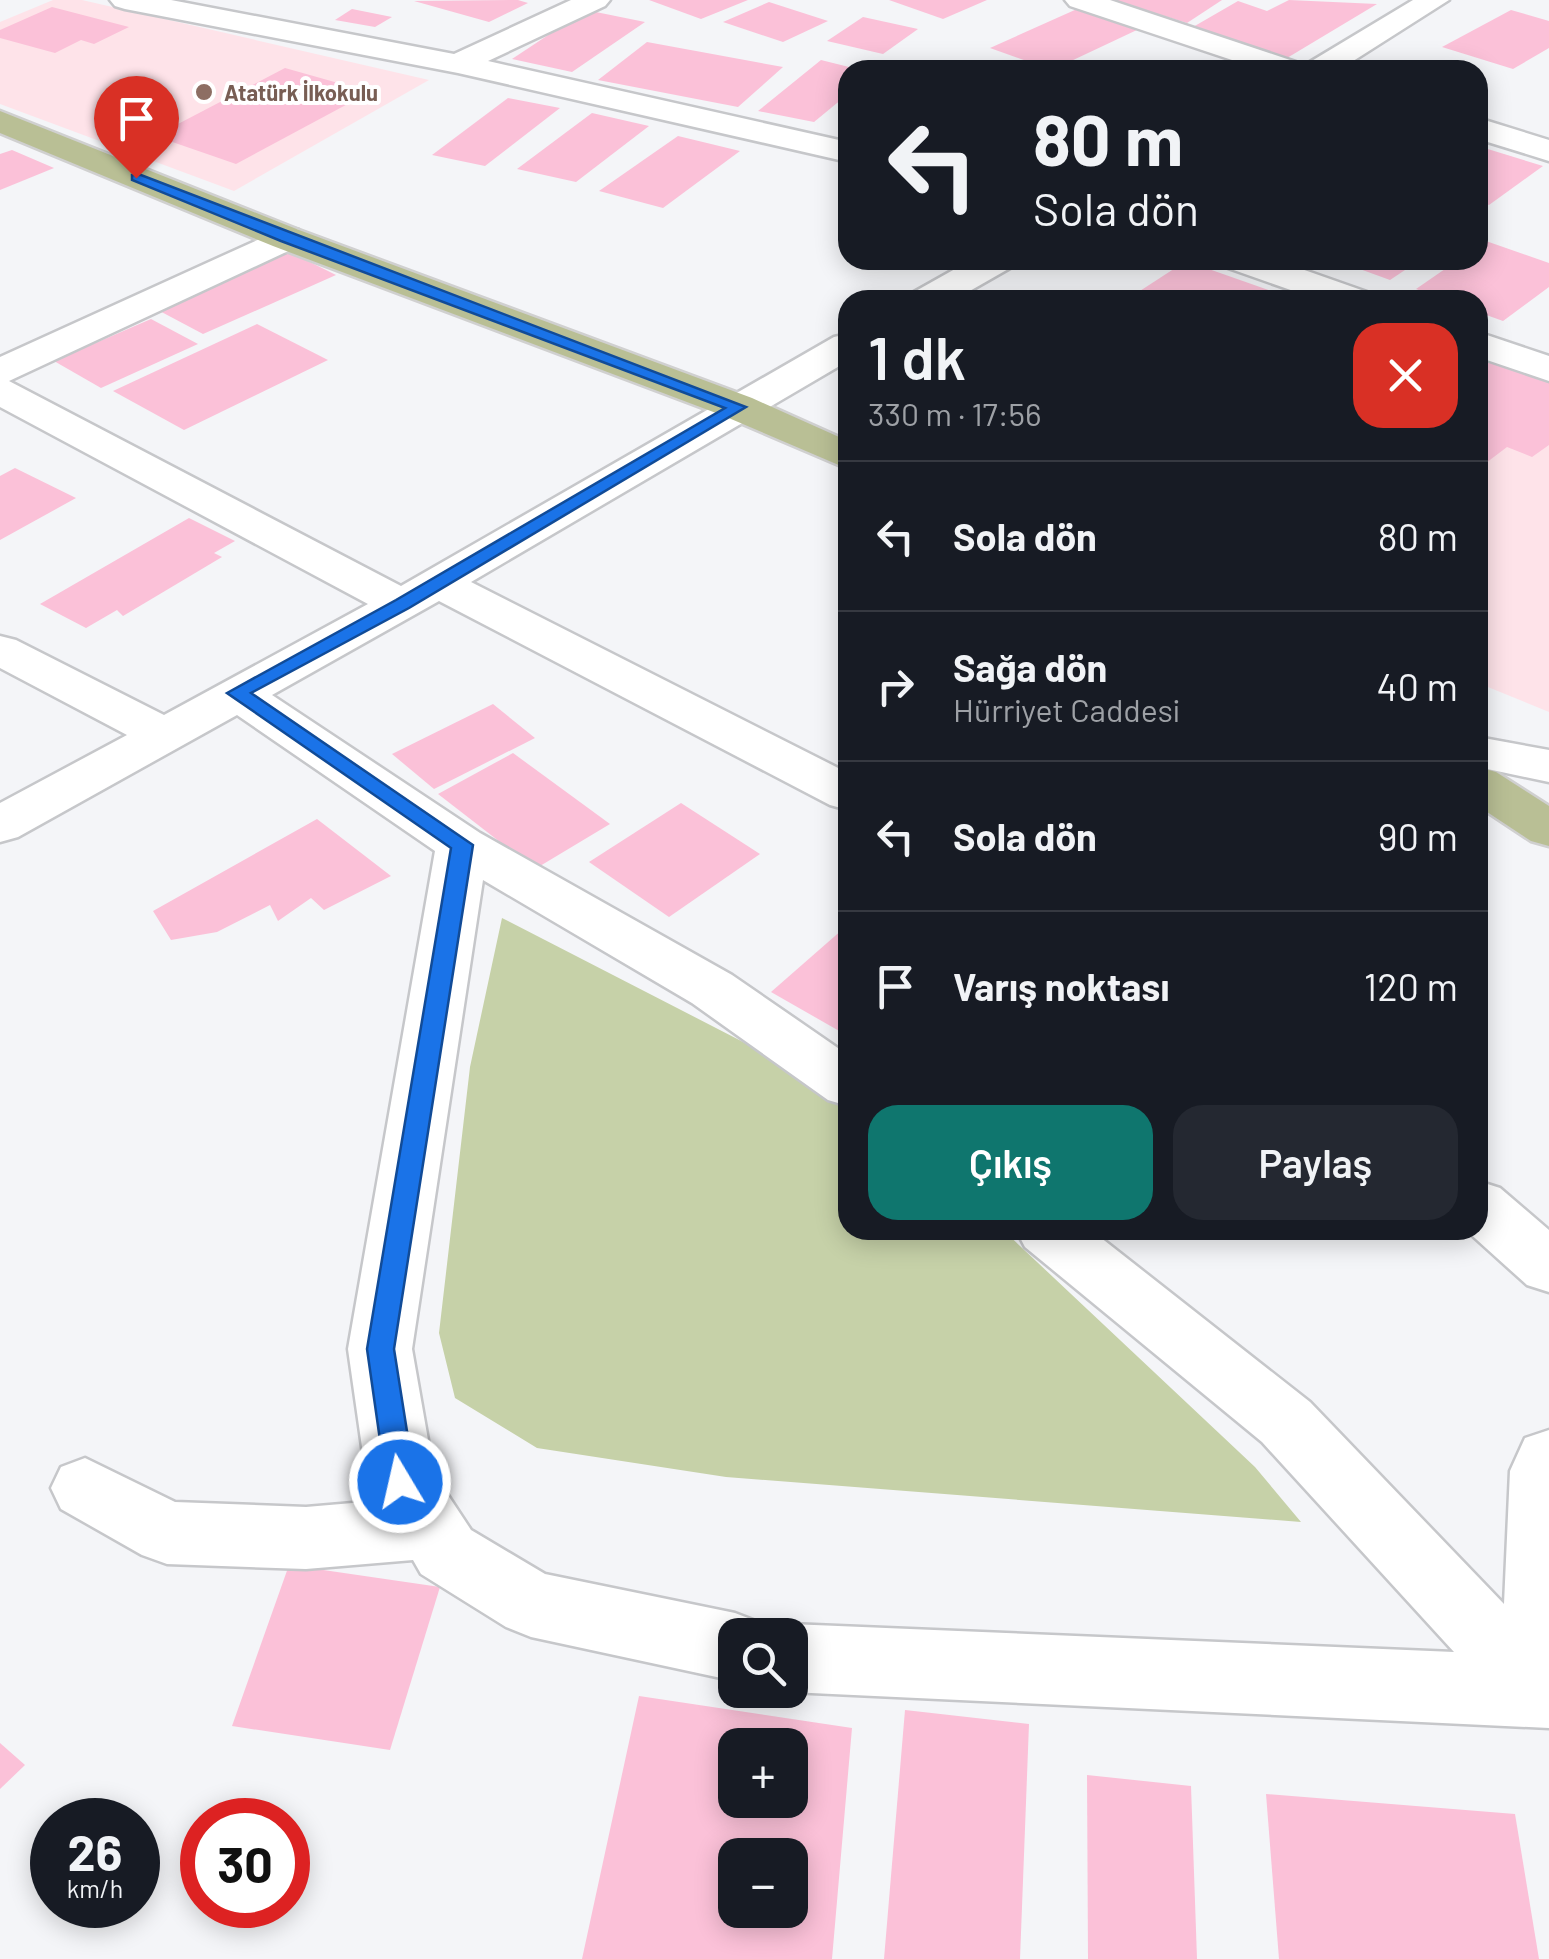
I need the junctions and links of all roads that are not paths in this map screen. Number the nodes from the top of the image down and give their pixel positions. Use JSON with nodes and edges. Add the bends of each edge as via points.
{"nodes":[{"id":1,"x":125,"y":0,"type":"edge"},
{"id":2,"x":594,"y":0,"type":"edge"},
{"id":3,"x":1080,"y":0,"type":"edge"},
{"id":4,"x":1434,"y":0,"type":"edge"},
{"id":5,"x":1263,"y":60,"type":"edge"},
{"id":6,"x":1335,"y":60,"type":"edge"},
{"id":7,"x":458,"y":64,"type":"junction"},
{"id":8,"x":0,"y":122,"type":"edge"},
{"id":9,"x":1488,"y":131,"type":"edge"},
{"id":10,"x":838,"y":150,"type":"edge"},
{"id":11,"x":1549,"y":150,"type":"edge"},
{"id":12,"x":286,"y":238,"type":"junction"},
{"id":13,"x":979,"y":270,"type":"edge"},
{"id":14,"x":1268,"y":270,"type":"edge"},
{"id":15,"x":944,"y":290,"type":"edge"},
{"id":16,"x":1321,"y":290,"type":"edge"},
{"id":17,"x":1488,"y":348,"type":"edge"},
{"id":18,"x":838,"y":351,"type":"edge"},
{"id":19,"x":1549,"y":369,"type":"edge"},
{"id":20,"x":0,"y":372,"type":"edge"},
{"id":21,"x":0,"y":391,"type":"edge"},
{"id":22,"x":738,"y":407,"type":"junction"},
{"id":23,"x":838,"y":452,"type":"edge"},
{"id":24,"x":420,"y":594,"type":"junction"},
{"id":25,"x":0,"y":650,"type":"edge"},
{"id":26,"x":237,"y":693,"type":"junction"},
{"id":27,"x":161,"y":734,"type":"junction"},
{"id":28,"x":1488,"y":754,"type":"edge"},
{"id":29,"x":1549,"y":766,"type":"edge"},
{"id":30,"x":836,"y":773,"type":"edge"},
{"id":31,"x":1488,"y":789,"type":"edge"},
{"id":32,"x":0,"y":825,"type":"edge"},
{"id":33,"x":1549,"y":828,"type":"edge"},
{"id":34,"x":462,"y":845,"type":"junction"},
{"id":35,"x":838,"y":1078,"type":"edge"},
{"id":36,"x":1488,"y":1213,"type":"edge"},
{"id":37,"x":1059,"y":1240,"type":"edge"},
{"id":38,"x":1549,"y":1267,"type":"edge"},
{"id":39,"x":1549,"y":1460,"type":"edge"},
{"id":40,"x":85,"y":1488,"type":"dead end"},
{"id":41,"x":429,"y":1528,"type":"junction"},
{"id":42,"x":718,"y":1643,"type":"edge"},
{"id":43,"x":808,"y":1659,"type":"edge"},
{"id":44,"x":1543,"y":1692,"type":"edge"}],
"edges":[{"from":1,"to":7,"type":"street"},
{"from":2,"to":7,"type":"street"},
{"from":3,"to":5,"type":"street"},
{"from":4,"to":6,"type":"street"},
{"from":7,"to":10,"type":"street"},
{"from":8,"to":12,"type":"main road"},
{"from":9,"to":11,"type":"street"},
{"from":12,"to":20,"type":"street"},
{"from":12,"to":22,"type":"main road"},
{"from":13,"to":15,"type":"street"},
{"from":14,"to":16,"type":"street"},
{"from":17,"to":19,"type":"street"},
{"from":18,"to":22,"type":"street"},
{"from":21,"to":24,"type":"street"},
{"from":22,"to":23,"type":"main road"},
{"from":22,"to":24,"type":"street"},
{"from":24,"to":26,"type":"street"},
{"from":24,"to":30,"type":"street"},
{"from":25,"to":27,"type":"street"},
{"from":26,"to":27,"type":"street"},
{"from":26,"to":34,"type":"street"},
{"from":27,"to":32,"type":"street"},
{"from":28,"to":29,"type":"street"},
{"from":31,"to":33,"type":"main road"},
{"from":34,"to":35,"type":"street","via":[[712,989]]},
{"from":34,"to":41,"type":"street","via":[[380,1349],[400,1482]]},
{"from":36,"to":38,"type":"street"},
{"from":37,"to":44,"type":"street","via":[[1286,1422]]},
{"from":39,"to":44,"type":"street"},
{"from":40,"to":41,"type":"street","via":[[167,1533],[306,1538]]},
{"from":41,"to":42,"type":"street","via":[[446,1552],[530,1604]]},
{"from":43,"to":44,"type":"street"}]}
